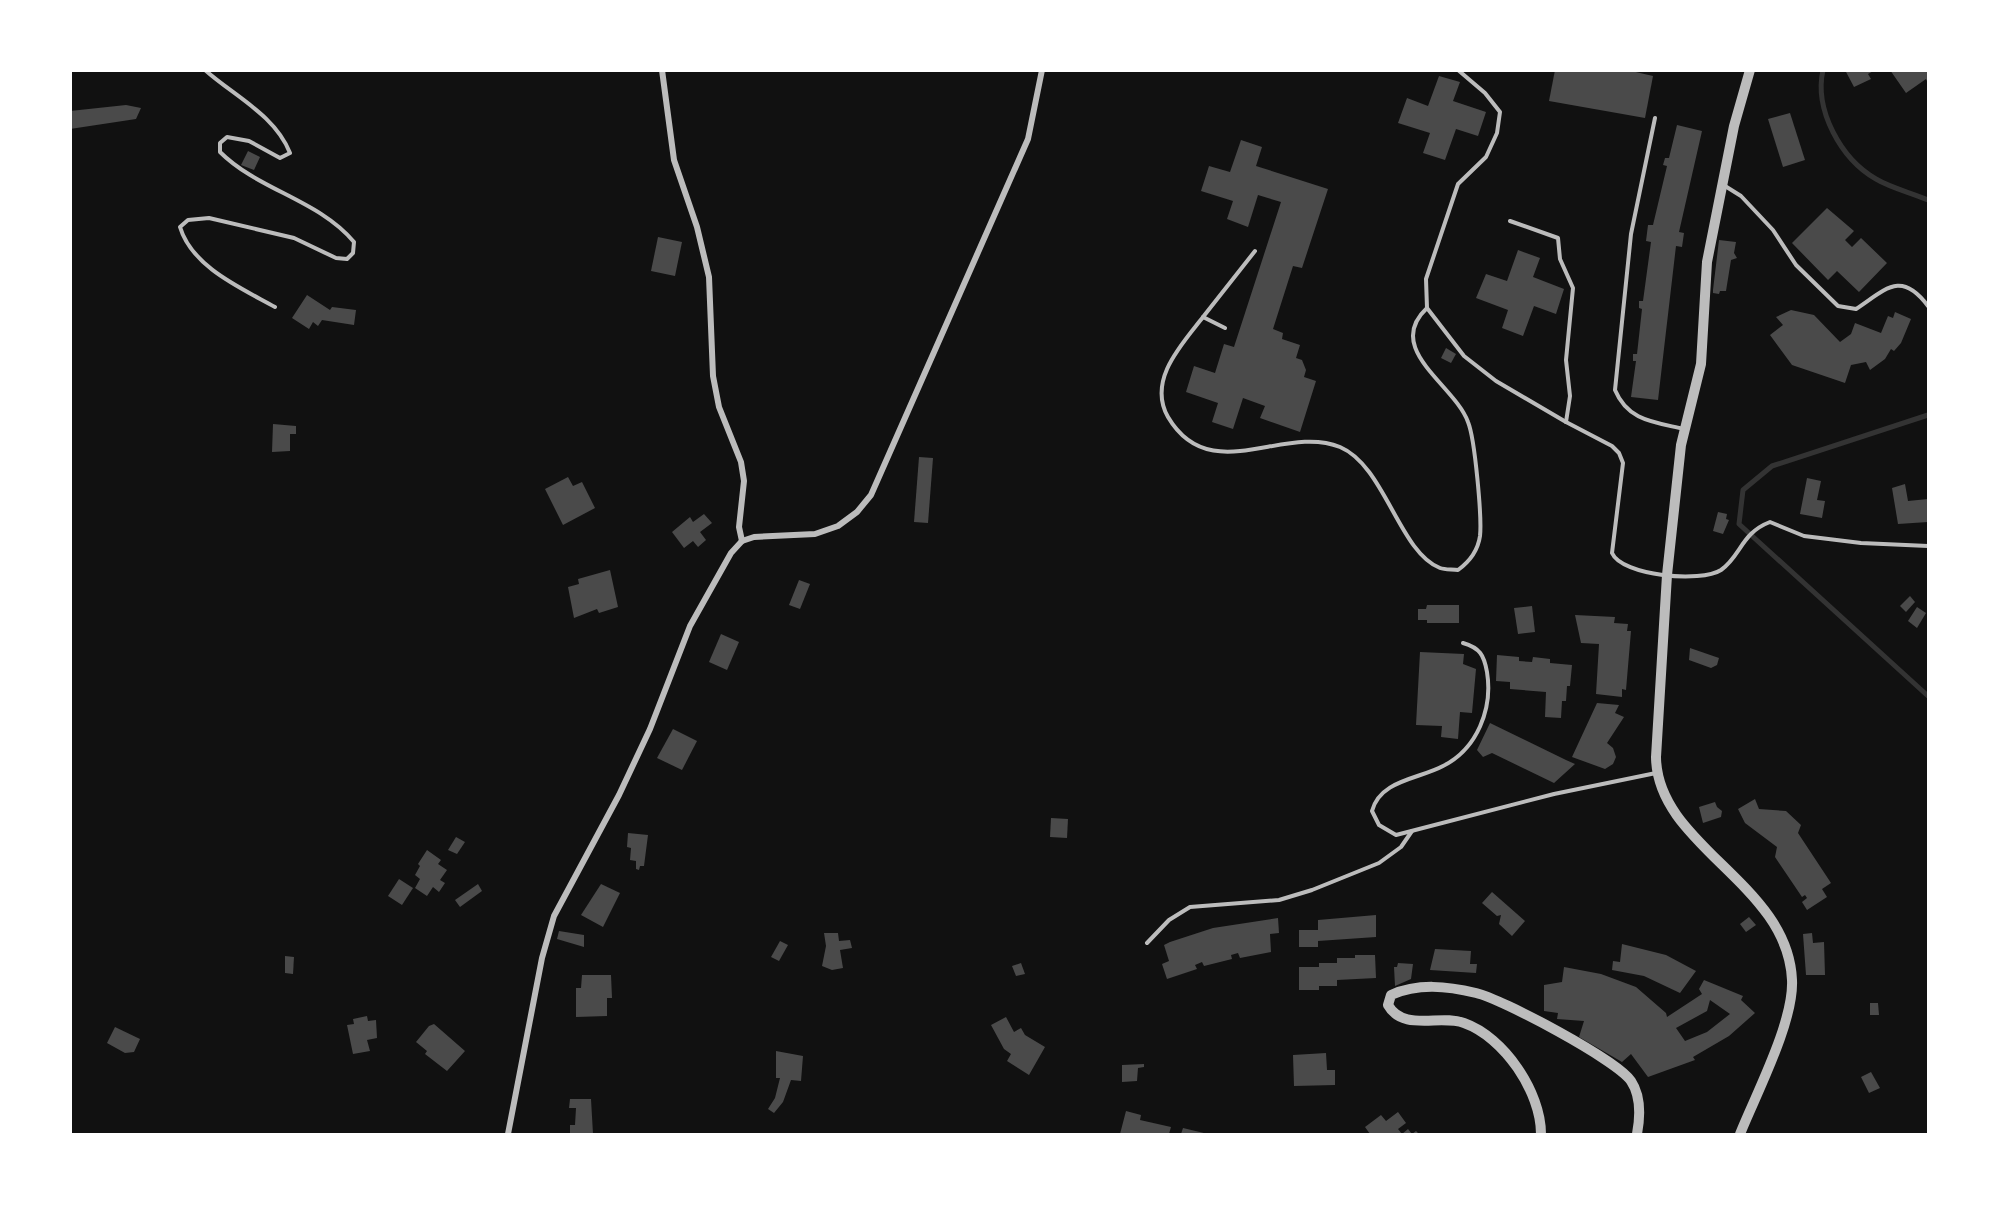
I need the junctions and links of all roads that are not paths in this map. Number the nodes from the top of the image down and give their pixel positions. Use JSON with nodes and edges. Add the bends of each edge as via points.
{"nodes":[{"id":1,"x":205,"y":70,"type":"edge"},
{"id":2,"x":662,"y":70,"type":"edge"},
{"id":3,"x":1042,"y":70,"type":"edge"},
{"id":4,"x":1458,"y":70,"type":"edge"},
{"id":5,"x":1750,"y":70,"type":"edge"},
{"id":6,"x":1655,"y":118,"type":"dead end"},
{"id":7,"x":1722,"y":184,"type":"junction"},
{"id":8,"x":1510,"y":221,"type":"dead end"},
{"id":9,"x":1255,"y":251,"type":"dead end"},
{"id":10,"x":1929,"y":306,"type":"edge"},
{"id":11,"x":274,"y":307,"type":"dead end"},
{"id":12,"x":1427,"y":308,"type":"junction"},
{"id":13,"x":1203,"y":316,"type":"junction"},
{"id":14,"x":1225,"y":328,"type":"dead end"},
{"id":15,"x":1566,"y":423,"type":"junction"},
{"id":16,"x":1684,"y":429,"type":"junction"},
{"id":17,"x":742,"y":541,"type":"junction"},
{"id":18,"x":1929,"y":546,"type":"edge"},
{"id":19,"x":1666,"y":575,"type":"junction"},
{"id":20,"x":1463,"y":643,"type":"dead end"},
{"id":21,"x":1656,"y":773,"type":"junction"},
{"id":22,"x":1412,"y":831,"type":"junction"},
{"id":23,"x":1147,"y":943,"type":"dead end"},
{"id":24,"x":508,"y":1134,"type":"edge"},
{"id":25,"x":1541,"y":1134,"type":"edge"},
{"id":26,"x":1637,"y":1134,"type":"edge"},
{"id":27,"x":1740,"y":1134,"type":"edge"}],
"edges":[{"from":1,"to":11,"type":"lane","via":[[257,110],[286,141],[290,153],[280,159],[249,141],[227,137],[220,143],[220,152],[234,166],[321,214],[354,242],[353,253],[347,259],[336,258],[294,238],[209,218],[188,220],[180,227],[195,255]]},
{"from":2,"to":17,"type":"street","via":[[675,160],[698,227],[709,277],[713,376],[741,462]]},
{"from":3,"to":17,"type":"street","via":[[1028,139],[871,495],[838,526],[815,534]]},
{"from":4,"to":12,"type":"lane","via":[[1500,112],[1497,133],[1485,157],[1458,184],[1426,279]]},
{"from":5,"to":7,"type":"street"},
{"from":6,"to":16,"type":"lane","via":[[1631,234],[1616,390],[1622,407],[1646,421]]},
{"from":7,"to":10,"type":"lane","via":[[1742,196],[1773,230],[1796,265],[1838,306],[1856,309],[1891,285],[1905,285],[1918,292]]},
{"from":7,"to":16,"type":"street","via":[[1707,262],[1701,364]]},
{"from":8,"to":15,"type":"lane","via":[[1558,237],[1560,259],[1573,288],[1566,360],[1570,396]]},
{"from":9,"to":13,"type":"lane"},
{"from":12,"to":13,"type":"lane","via":[[1414,320],[1415,346],[1423,364],[1458,401],[1473,442],[1480,537],[1470,561],[1458,570],[1441,568],[1422,556],[1365,466],[1340,447],[1302,442],[1254,450],[1209,451],[1181,436],[1167,414],[1162,383],[1172,356]]},
{"from":12,"to":15,"type":"lane","via":[[1464,356],[1496,381]]},
{"from":13,"to":14,"type":"lane"},
{"from":15,"to":19,"type":"lane","via":[[1612,446],[1623,463],[1612,553],[1615,560],[1623,566]]},
{"from":16,"to":19,"type":"street"},
{"from":17,"to":24,"type":"street","via":[[731,553],[690,626],[650,729],[554,916],[542,958]]},
{"from":18,"to":19,"type":"lane","via":[[1804,536],[1770,522],[1756,528],[1720,570],[1689,576]]},
{"from":19,"to":21,"type":"street"},
{"from":20,"to":22,"type":"lane","via":[[1482,653],[1486,669],[1489,686],[1481,727],[1445,766],[1399,783],[1375,801],[1372,811],[1379,825],[1396,835]]},
{"from":21,"to":22,"type":"lane","via":[[1554,794]]},
{"from":21,"to":27,"type":"street","via":[[1680,822],[1766,912],[1781,935],[1787,956],[1792,980],[1790,1003]]},
{"from":22,"to":23,"type":"lane","via":[[1401,847],[1379,863],[1279,900],[1190,908],[1168,920]]},
{"from":25,"to":26,"type":"street","via":[[1536,1103],[1525,1080],[1484,1034],[1462,1022],[1405,1019],[1393,1014],[1388,1005],[1391,995],[1426,986],[1479,993],[1578,1043],[1615,1065],[1632,1082],[1639,1120]]}]}
